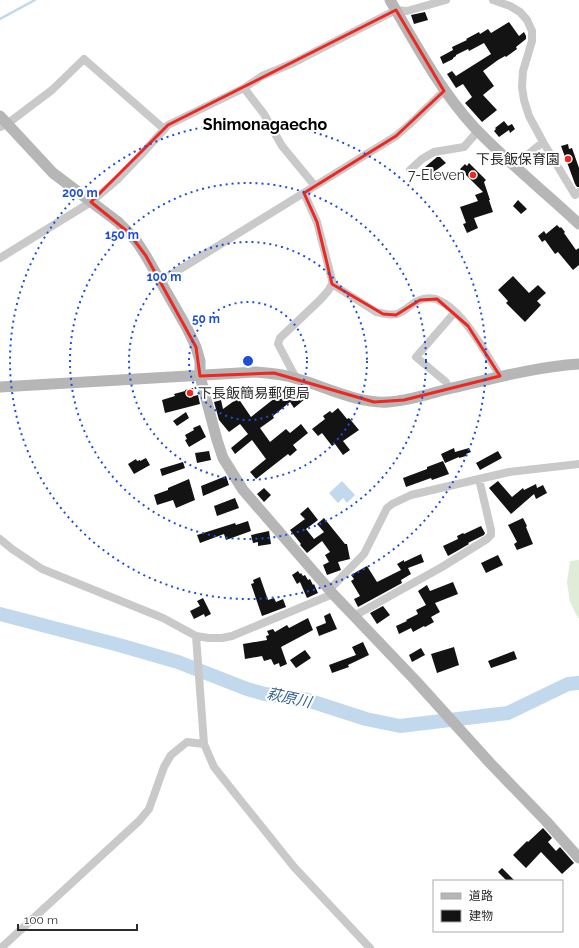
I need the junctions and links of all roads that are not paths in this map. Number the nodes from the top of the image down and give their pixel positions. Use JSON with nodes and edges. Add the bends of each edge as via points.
{"nodes":[{"id":1,"x":390,"y":0,"type":"edge"},
{"id":2,"x":446,"y":0,"type":"edge"},
{"id":3,"x":493,"y":0,"type":"edge"},
{"id":4,"x":396,"y":10,"type":"junction"},
{"id":5,"x":244,"y":88,"type":"junction"},
{"id":6,"x":444,"y":91,"type":"junction"},
{"id":7,"x":2,"y":122,"type":"edge"},
{"id":8,"x":164,"y":129,"type":"junction"},
{"id":9,"x":478,"y":131,"type":"junction"},
{"id":10,"x":543,"y":142,"type":"junction"},
{"id":11,"x":514,"y":166,"type":"junction"},
{"id":12,"x":410,"y":170,"type":"dead end"},
{"id":13,"x":315,"y":186,"type":"junction"},
{"id":14,"x":579,"y":192,"type":"edge"},
{"id":15,"x":304,"y":193,"type":"junction"},
{"id":16,"x":91,"y":202,"type":"junction"},
{"id":17,"x":575,"y":213,"type":"edge"},
{"id":18,"x":579,"y":224,"type":"edge"},
{"id":19,"x":0,"y":258,"type":"edge"},
{"id":20,"x":162,"y":281,"type":"junction"},
{"id":21,"x":332,"y":284,"type":"junction"},
{"id":22,"x":455,"y":312,"type":"junction"},
{"id":23,"x":579,"y":364,"type":"edge"},
{"id":24,"x":200,"y":376,"type":"junction"},
{"id":25,"x":500,"y":376,"type":"junction"},
{"id":26,"x":296,"y":378,"type":"junction"},
{"id":27,"x":0,"y":387,"type":"edge"},
{"id":28,"x":448,"y":389,"type":"junction"},
{"id":29,"x":579,"y":464,"type":"edge"},
{"id":30,"x":479,"y":479,"type":"junction"},
{"id":31,"x":0,"y":539,"type":"edge"},
{"id":32,"x":331,"y":592,"type":"junction"},
{"id":33,"x":354,"y":616,"type":"junction"},
{"id":34,"x":197,"y":640,"type":"junction"},
{"id":35,"x":204,"y":741,"type":"junction"},
{"id":36,"x":579,"y":858,"type":"edge"},
{"id":37,"x":1,"y":948,"type":"edge"},
{"id":38,"x":370,"y":948,"type":"edge"}],
"edges":[{"from":1,"to":4,"type":"street"},
{"from":2,"to":4,"type":"street","via":[[407,11]]},
{"from":3,"to":10,"type":"street","via":[[520,12],[532,31],[522,87],[529,116]]},
{"from":4,"to":5,"type":"street","via":[[293,63],[262,76]]},
{"from":4,"to":6,"type":"street"},
{"from":5,"to":8,"type":"street"},
{"from":5,"to":13,"type":"street","via":[[264,114],[282,146]]},
{"from":6,"to":9,"type":"street"},
{"from":6,"to":13,"type":"street","via":[[396,136]]},
{"from":7,"to":8,"type":"street","via":[[52,90],[84,59]]},
{"from":7,"to":16,"type":"street","via":[[53,174]]},
{"from":8,"to":16,"type":"street","via":[[117,180]]},
{"from":9,"to":11,"type":"street"},
{"from":9,"to":12,"type":"street","via":[[464,147],[434,152]]},
{"from":10,"to":11,"type":"street"},
{"from":10,"to":14,"type":"street","via":[[575,194]]},
{"from":11,"to":17,"type":"street"},
{"from":13,"to":15,"type":"street"},
{"from":15,"to":20,"type":"street"},
{"from":15,"to":21,"type":"street","via":[[317,222]]},
{"from":16,"to":19,"type":"street"},
{"from":16,"to":20,"type":"street","via":[[118,222],[132,237]]},
{"from":17,"to":18,"type":"street"},
{"from":20,"to":24,"type":"street","via":[[196,346]]},
{"from":21,"to":22,"type":"street","via":[[383,314],[396,315],[412,303],[428,298],[436,299]]},
{"from":21,"to":26,"type":"street","via":[[320,300],[280,338],[278,344]]},
{"from":22,"to":25,"type":"street","via":[[468,326]]},
{"from":22,"to":28,"type":"street","via":[[416,357],[446,382]]},
{"from":23,"to":25,"type":"street"},
{"from":24,"to":26,"type":"street","via":[[256,372]]},
{"from":24,"to":27,"type":"street"},
{"from":24,"to":32,"type":"street","via":[[217,440],[230,470],[243,490]]},
{"from":25,"to":28,"type":"street"},
{"from":26,"to":28,"type":"street","via":[[374,402],[404,400]]},
{"from":29,"to":30,"type":"street","via":[[509,472]]},
{"from":30,"to":32,"type":"street","via":[[411,495],[392,504],[387,508],[364,554]]},
{"from":30,"to":33,"type":"street","via":[[492,530],[491,535],[442,567]]},
{"from":31,"to":34,"type":"street","via":[[42,569],[162,618]]},
{"from":32,"to":33,"type":"street"},
{"from":32,"to":34,"type":"street","via":[[232,636]]},
{"from":33,"to":36,"type":"street"},
{"from":34,"to":35,"type":"street"},
{"from":35,"to":37,"type":"street","via":[[186,742],[171,755],[149,809],[139,821]]},
{"from":35,"to":38,"type":"street","via":[[214,767],[233,791],[294,867]]}]}
